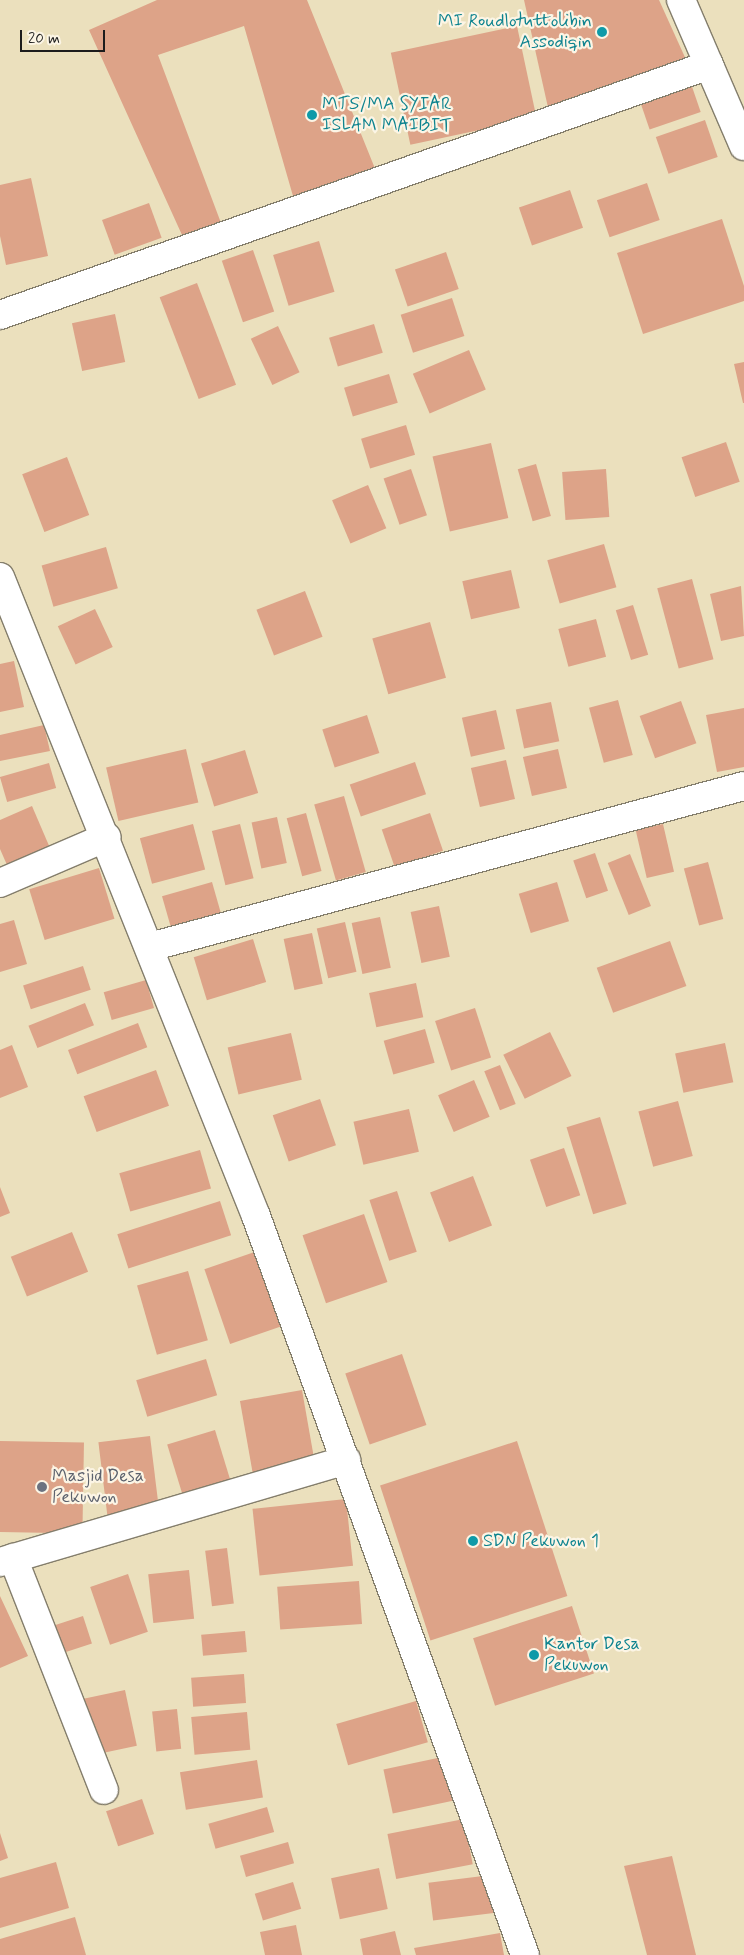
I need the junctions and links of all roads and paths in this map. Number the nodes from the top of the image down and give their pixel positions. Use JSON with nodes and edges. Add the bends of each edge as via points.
{"nodes":[{"id":1,"x":681,"y":0,"type":"edge"},
{"id":2,"x":709,"y":66,"type":"junction"},
{"id":3,"x":744,"y":146,"type":"edge"},
{"id":4,"x":0,"y":316,"type":"edge"},
{"id":5,"x":0,"y":577,"type":"edge"},
{"id":6,"x":744,"y":786,"type":"edge"},
{"id":7,"x":108,"y":837,"type":"junction"},
{"id":8,"x":0,"y":883,"type":"edge"},
{"id":9,"x":150,"y":947,"type":"junction"},
{"id":10,"x":346,"y":1460,"type":"junction"},
{"id":11,"x":6,"y":1560,"type":"edge"},
{"id":12,"x":104,"y":1790,"type":"dead end"},
{"id":13,"x":525,"y":1955,"type":"edge"}],
"edges":[{"from":1,"to":2,"type":"street"},
{"from":2,"to":3,"type":"street"},
{"from":2,"to":4,"type":"street"},
{"from":5,"to":7,"type":"street"},
{"from":6,"to":9,"type":"street"},
{"from":7,"to":8,"type":"street"},
{"from":7,"to":9,"type":"street"},
{"from":9,"to":10,"type":"street"},
{"from":10,"to":11,"type":"street"},
{"from":10,"to":13,"type":"street"},
{"from":11,"to":12,"type":"street"}]}
